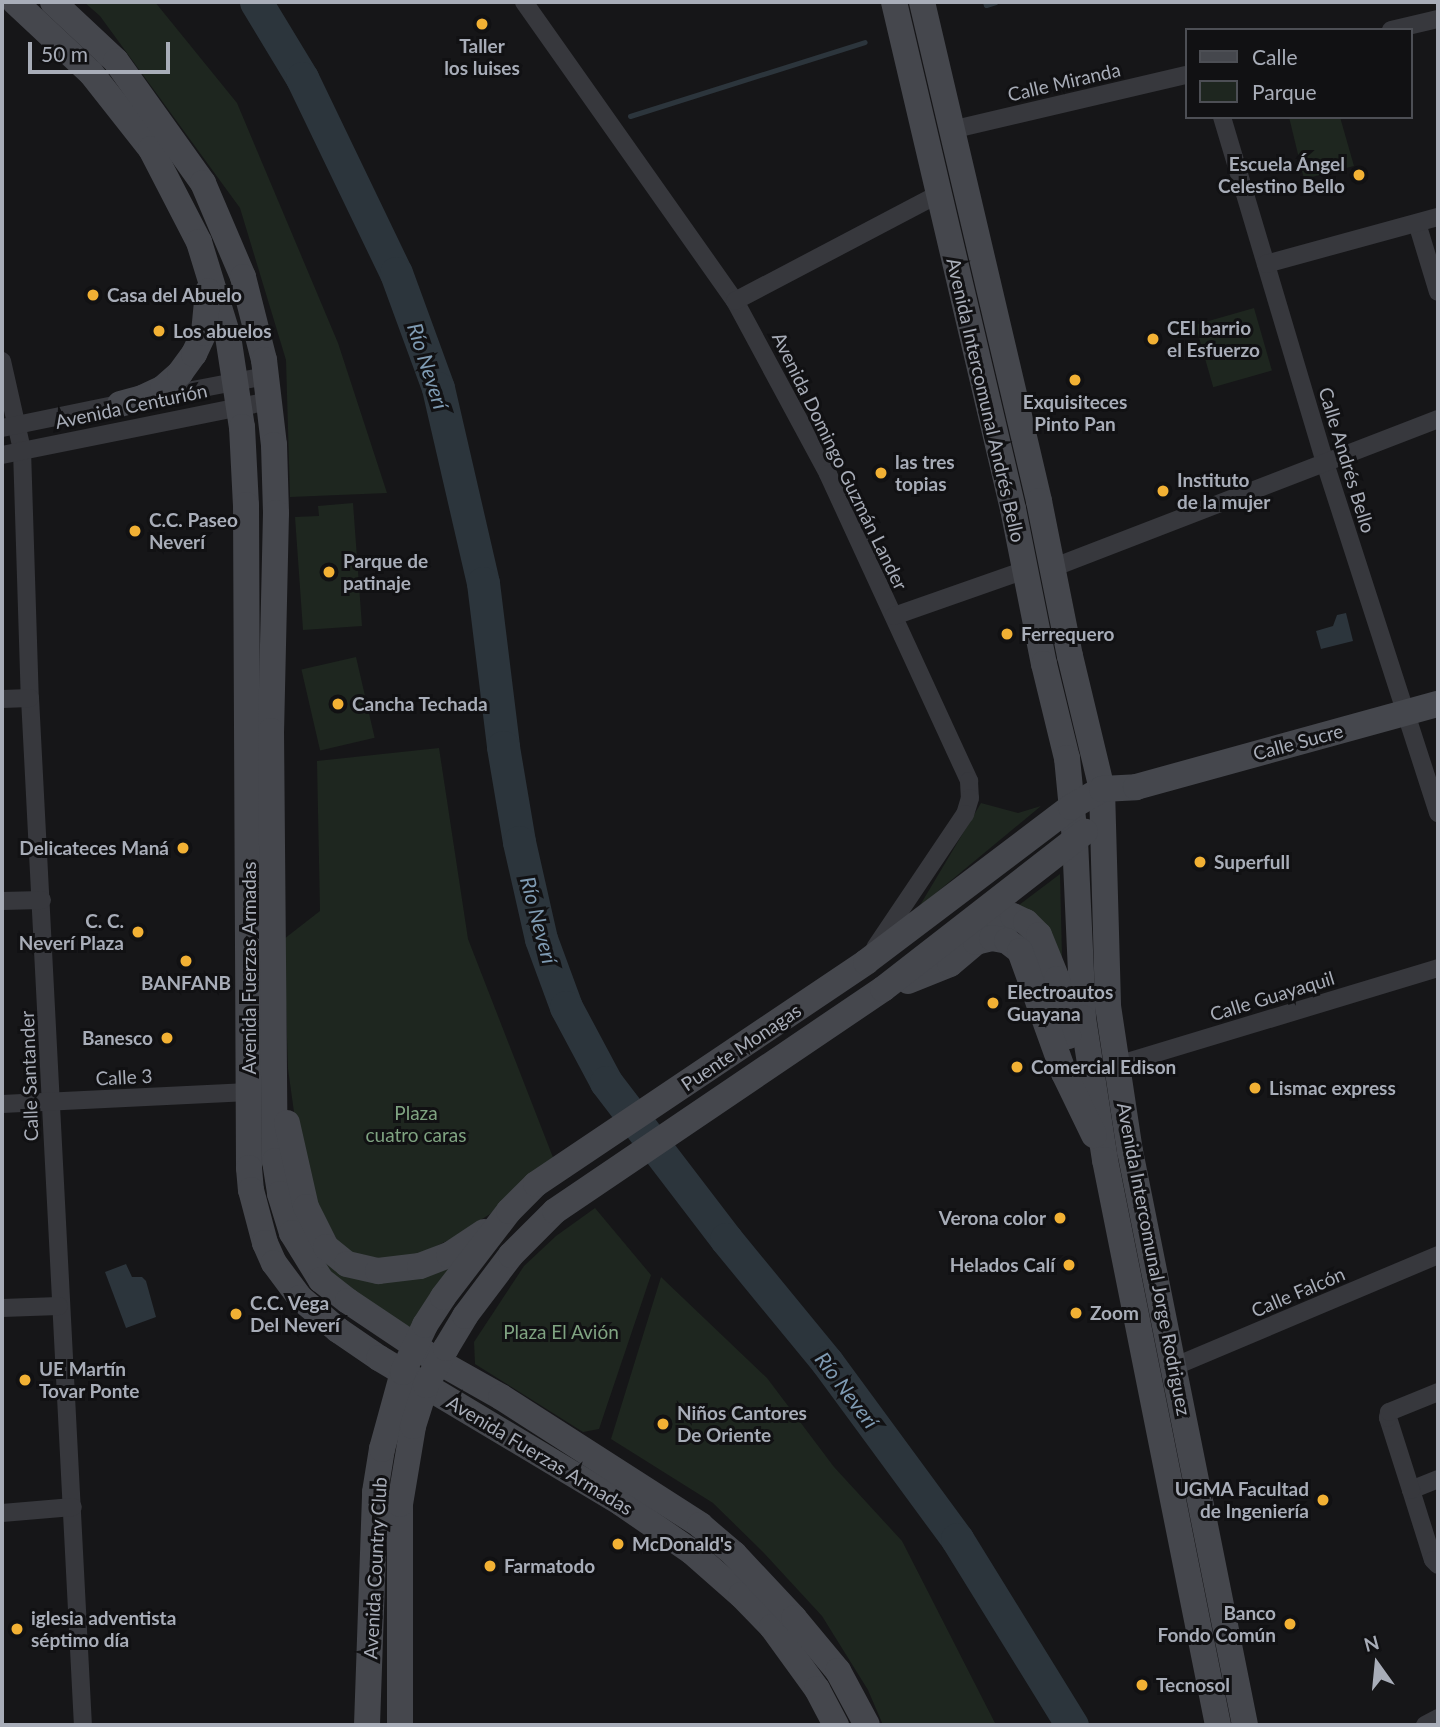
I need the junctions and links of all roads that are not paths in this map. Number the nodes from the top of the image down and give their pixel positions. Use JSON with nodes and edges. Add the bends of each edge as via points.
{"nodes":[{"id":1,"x":15,"y":2,"type":"edge"},
{"id":2,"x":53,"y":2,"type":"edge"},
{"id":3,"x":524,"y":2,"type":"edge"},
{"id":4,"x":894,"y":2,"type":"edge"},
{"id":5,"x":922,"y":2,"type":"edge"},
{"id":6,"x":1438,"y":19,"type":"edge"},
{"id":7,"x":1400,"y":28,"type":"edge"},
{"id":8,"x":1184,"y":75,"type":"edge"},
{"id":9,"x":1223,"y":119,"type":"edge"},
{"id":10,"x":951,"y":130,"type":"junction"},
{"id":11,"x":939,"y":194,"type":"junction"},
{"id":12,"x":1438,"y":217,"type":"edge"},
{"id":13,"x":1417,"y":223,"type":"junction"},
{"id":14,"x":205,"y":261,"type":"junction"},
{"id":15,"x":1266,"y":264,"type":"junction"},
{"id":16,"x":1438,"y":292,"type":"edge"},
{"id":17,"x":735,"y":301,"type":"junction"},
{"id":18,"x":2,"y":361,"type":"edge"},
{"id":19,"x":268,"y":388,"type":"junction"},
{"id":20,"x":238,"y":394,"type":"junction"},
{"id":21,"x":120,"y":404,"type":"junction"},
{"id":22,"x":1438,"y":419,"type":"edge"},
{"id":23,"x":10,"y":426,"type":"edge"},
{"id":24,"x":22,"y":450,"type":"junction"},
{"id":25,"x":2,"y":455,"type":"edge"},
{"id":26,"x":1325,"y":463,"type":"junction"},
{"id":27,"x":1052,"y":568,"type":"junction"},
{"id":28,"x":1025,"y":570,"type":"junction"},
{"id":29,"x":894,"y":616,"type":"junction"},
{"id":30,"x":30,"y":698,"type":"junction"},
{"id":31,"x":2,"y":699,"type":"edge"},
{"id":32,"x":1438,"y":704,"type":"edge"},
{"id":33,"x":1406,"y":712,"type":"junction"},
{"id":34,"x":1147,"y":783,"type":"junction"},
{"id":35,"x":1102,"y":789,"type":"junction"},
{"id":36,"x":1071,"y":803,"type":"junction"},
{"id":37,"x":1438,"y":813,"type":"edge"},
{"id":38,"x":1104,"y":817,"type":"junction"},
{"id":39,"x":1075,"y":841,"type":"junction"},
{"id":40,"x":43,"y":900,"type":"junction"},
{"id":41,"x":2,"y":901,"type":"edge"},
{"id":42,"x":982,"y":914,"type":"junction"},
{"id":43,"x":866,"y":962,"type":"junction"},
{"id":44,"x":1438,"y":968,"type":"edge"},
{"id":45,"x":883,"y":989,"type":"junction"},
{"id":46,"x":1118,"y":1065,"type":"junction"},
{"id":47,"x":276,"y":1069,"type":"junction"},
{"id":48,"x":1093,"y":1073,"type":"junction"},
{"id":49,"x":249,"y":1092,"type":"junction"},
{"id":50,"x":51,"y":1102,"type":"junction"},
{"id":51,"x":2,"y":1104,"type":"edge"},
{"id":52,"x":1104,"y":1156,"type":"junction"},
{"id":53,"x":509,"y":1211,"type":"junction"},
{"id":54,"x":1438,"y":1255,"type":"edge"},
{"id":55,"x":60,"y":1306,"type":"junction"},
{"id":56,"x":2,"y":1308,"type":"edge"},
{"id":57,"x":415,"y":1346,"type":"junction"},
{"id":58,"x":439,"y":1362,"type":"junction"},
{"id":59,"x":1173,"y":1367,"type":"junction"},
{"id":60,"x":403,"y":1372,"type":"junction"},
{"id":61,"x":426,"y":1385,"type":"junction"},
{"id":62,"x":1438,"y":1392,"type":"edge"},
{"id":63,"x":1438,"y":1479,"type":"edge"},
{"id":64,"x":1410,"y":1490,"type":"junction"},
{"id":65,"x":72,"y":1507,"type":"junction"},
{"id":66,"x":2,"y":1513,"type":"edge"},
{"id":67,"x":1438,"y":1565,"type":"edge"},
{"id":68,"x":1438,"y":1718,"type":"edge"},
{"id":69,"x":83,"y":1725,"type":"edge"},
{"id":70,"x":367,"y":1725,"type":"edge"},
{"id":71,"x":400,"y":1725,"type":"edge"},
{"id":72,"x":836,"y":1725,"type":"edge"},
{"id":73,"x":867,"y":1725,"type":"edge"},
{"id":74,"x":1218,"y":1725,"type":"edge"},
{"id":75,"x":1245,"y":1725,"type":"edge"},
{"id":76,"x":1426,"y":1725,"type":"edge"}],
"edges":[{"from":1,"to":14,"type":"street","name":"Avenida Fuerzas Armadas","via":[[91,73],[137,127],[164,172]]},
{"from":2,"to":19,"type":"street","name":"Avenida Fuerzas Armadas","via":[[117,61],[203,183],[243,278]]},
{"from":3,"to":17,"type":"street","name":"Avenida Domingo Guzmán Lander"},
{"from":4,"to":11,"type":"street","name":"Avenida Intercomunal Andrés Bello"},
{"from":5,"to":10,"type":"street","name":"Avenida Intercomunal Andrés Bello"},
{"from":6,"to":7,"type":"street"},
{"from":8,"to":10,"type":"street","name":"Calle Miranda"},
{"from":9,"to":15,"type":"street","name":"Calle Andrés Bello"},
{"from":10,"to":27,"type":"street","name":"Avenida Intercomunal Andrés Bello"},
{"from":11,"to":17,"type":"street"},
{"from":11,"to":28,"type":"street","name":"Avenida Intercomunal Andrés Bello"},
{"from":12,"to":13,"type":"street"},
{"from":13,"to":15,"type":"street"},
{"from":13,"to":16,"type":"street"},
{"from":14,"to":20,"type":"street","name":"Avenida Fuerzas Armadas","via":[[228,336]]},
{"from":14,"to":21,"type":"street","via":[[208,314],[194,354],[163,388]]},
{"from":15,"to":26,"type":"street","name":"Calle Andrés Bello"},
{"from":17,"to":29,"type":"street","name":"Avenida Domingo Guzmán Lander","via":[[828,474]]},
{"from":18,"to":23,"type":"street","name":"Calle Santander"},
{"from":19,"to":20,"type":"street","name":"Avenida Centurión"},
{"from":19,"to":20,"type":"street","name":"Avenida Centurión"},
{"from":19,"to":47,"type":"street","name":"Avenida Fuerzas Armadas","via":[[276,513],[271,731]]},
{"from":20,"to":21,"type":"street","name":"Avenida Centurión"},
{"from":20,"to":24,"type":"street","name":"Avenida Centurión"},
{"from":20,"to":49,"type":"street","name":"Avenida Fuerzas Armadas","via":[[246,505]]},
{"from":21,"to":23,"type":"street","name":"Avenida Centurión"},
{"from":22,"to":26,"type":"street"},
{"from":23,"to":24,"type":"street","name":"Calle Santander"},
{"from":24,"to":25,"type":"street","name":"Avenida Centurión"},
{"from":24,"to":30,"type":"street","name":"Calle Santander"},
{"from":26,"to":27,"type":"street"},
{"from":26,"to":33,"type":"street","name":"Calle Andrés Bello"},
{"from":27,"to":35,"type":"street","name":"Avenida Intercomunal Andrés Bello"},
{"from":28,"to":29,"type":"street"},
{"from":28,"to":36,"type":"street","name":"Avenida Intercomunal Andrés Bello","via":[[1067,758]]},
{"from":29,"to":43,"type":"street","name":"Avenida Domingo Guzmán Lander","via":[[962,761],[970,797],[965,814]]},
{"from":30,"to":31,"type":"street"},
{"from":30,"to":40,"type":"street","name":"Calle Santander"},
{"from":32,"to":33,"type":"street","name":"Calle Sucre"},
{"from":33,"to":34,"type":"street","name":"Calle Sucre"},
{"from":33,"to":37,"type":"street","name":"Calle Andrés Bello"},
{"from":34,"to":35,"type":"street","name":"Puente Monagas"},
{"from":34,"to":38,"type":"street","name":"Puente Monagas"},
{"from":35,"to":36,"type":"street","name":"Puente Monagas"},
{"from":35,"to":38,"type":"street","name":"Avenida Intercomunal Jorge Rodriguez"},
{"from":36,"to":39,"type":"street","name":"Avenida Intercomunal Jorge Rodriguez"},
{"from":36,"to":43,"type":"street","name":"Puente Monagas"},
{"from":38,"to":39,"type":"street","name":"Puente Monagas"},
{"from":38,"to":46,"type":"street","name":"Avenida Intercomunal Jorge Rodriguez","via":[[1108,1006]]},
{"from":39,"to":42,"type":"street","name":"Puente Monagas"},
{"from":39,"to":48,"type":"street","name":"Avenida Intercomunal Jorge Rodriguez","via":[[1083,1018]]},
{"from":40,"to":41,"type":"street"},
{"from":40,"to":50,"type":"street","name":"Calle Santander"},
{"from":42,"to":45,"type":"street","name":"Puente Monagas"},
{"from":42,"to":48,"type":"street","via":[[1013,916],[1039,935],[1057,979],[1061,1022],[1075,1052]]},
{"from":43,"to":53,"type":"street","name":"Puente Monagas","via":[[536,1185]]},
{"from":44,"to":46,"type":"street","name":"Calle Guayaquil"},
{"from":45,"to":52,"type":"street","via":[[950,964],[976,942],[1007,941],[1020,951],[1064,1073]]},
{"from":45,"to":58,"type":"street","name":"Puente Monagas","via":[[555,1211],[511,1255],[465,1317]]},
{"from":46,"to":48,"type":"street","name":"Calle Guayaquil"},
{"from":46,"to":59,"type":"street","name":"Avenida Intercomunal Jorge Rodriguez","via":[[1130,1152]]},
{"from":47,"to":53,"type":"street","via":[[306,1207],[326,1247],[347,1264],[378,1271],[420,1266],[475,1239]]},
{"from":47,"to":57,"type":"street","name":"Avenida Fuerzas Armadas","via":[[275,1161],[292,1233],[321,1280]]},
{"from":48,"to":52,"type":"street","name":"Avenida Intercomunal Jorge Rodriguez"},
{"from":49,"to":50,"type":"street","name":"Calle 3"},
{"from":49,"to":60,"type":"street","name":"Avenida Fuerzas Armadas","via":[[251,1190],[274,1263],[320,1318]]},
{"from":50,"to":51,"type":"street","name":"Calle 3"},
{"from":50,"to":55,"type":"street","name":"Calle Santander"},
{"from":52,"to":74,"type":"street","name":"Avenida Intercomunal Jorge Rodriguez"},
{"from":53,"to":57,"type":"street","name":"Puente Monagas","via":[[443,1297]]},
{"from":54,"to":59,"type":"street","name":"Calle Falcón"},
{"from":55,"to":56,"type":"street"},
{"from":55,"to":65,"type":"street","name":"Calle Santander"},
{"from":57,"to":58,"type":"street","name":"Avenida Fuerzas Armadas"},
{"from":57,"to":60,"type":"street","name":"Puente Monagas"},
{"from":58,"to":61,"type":"street","name":"Puente Monagas"},
{"from":58,"to":73,"type":"street","name":"Avenida Fuerzas Armadas","via":[[700,1525],[794,1618],[838,1671]]},
{"from":59,"to":75,"type":"street","name":"Avenida Intercomunal Jorge Rodriguez"},
{"from":60,"to":61,"type":"street","name":"Avenida Fuerzas Armadas"},
{"from":60,"to":70,"type":"street","name":"Avenida Country Club","via":[[376,1492]]},
{"from":61,"to":71,"type":"street","name":"Avenida Country Club","via":[[413,1426],[400,1504]]},
{"from":61,"to":72,"type":"street","name":"Avenida Fuerzas Armadas","via":[[621,1503],[692,1552],[772,1627],[817,1689]]},
{"from":62,"to":64,"type":"street","via":[[1389,1412]]},
{"from":63,"to":64,"type":"street"},
{"from":64,"to":67,"type":"street"},
{"from":65,"to":66,"type":"street"},
{"from":65,"to":69,"type":"street","name":"Calle Santander"},
{"from":68,"to":76,"type":"street"}]}
